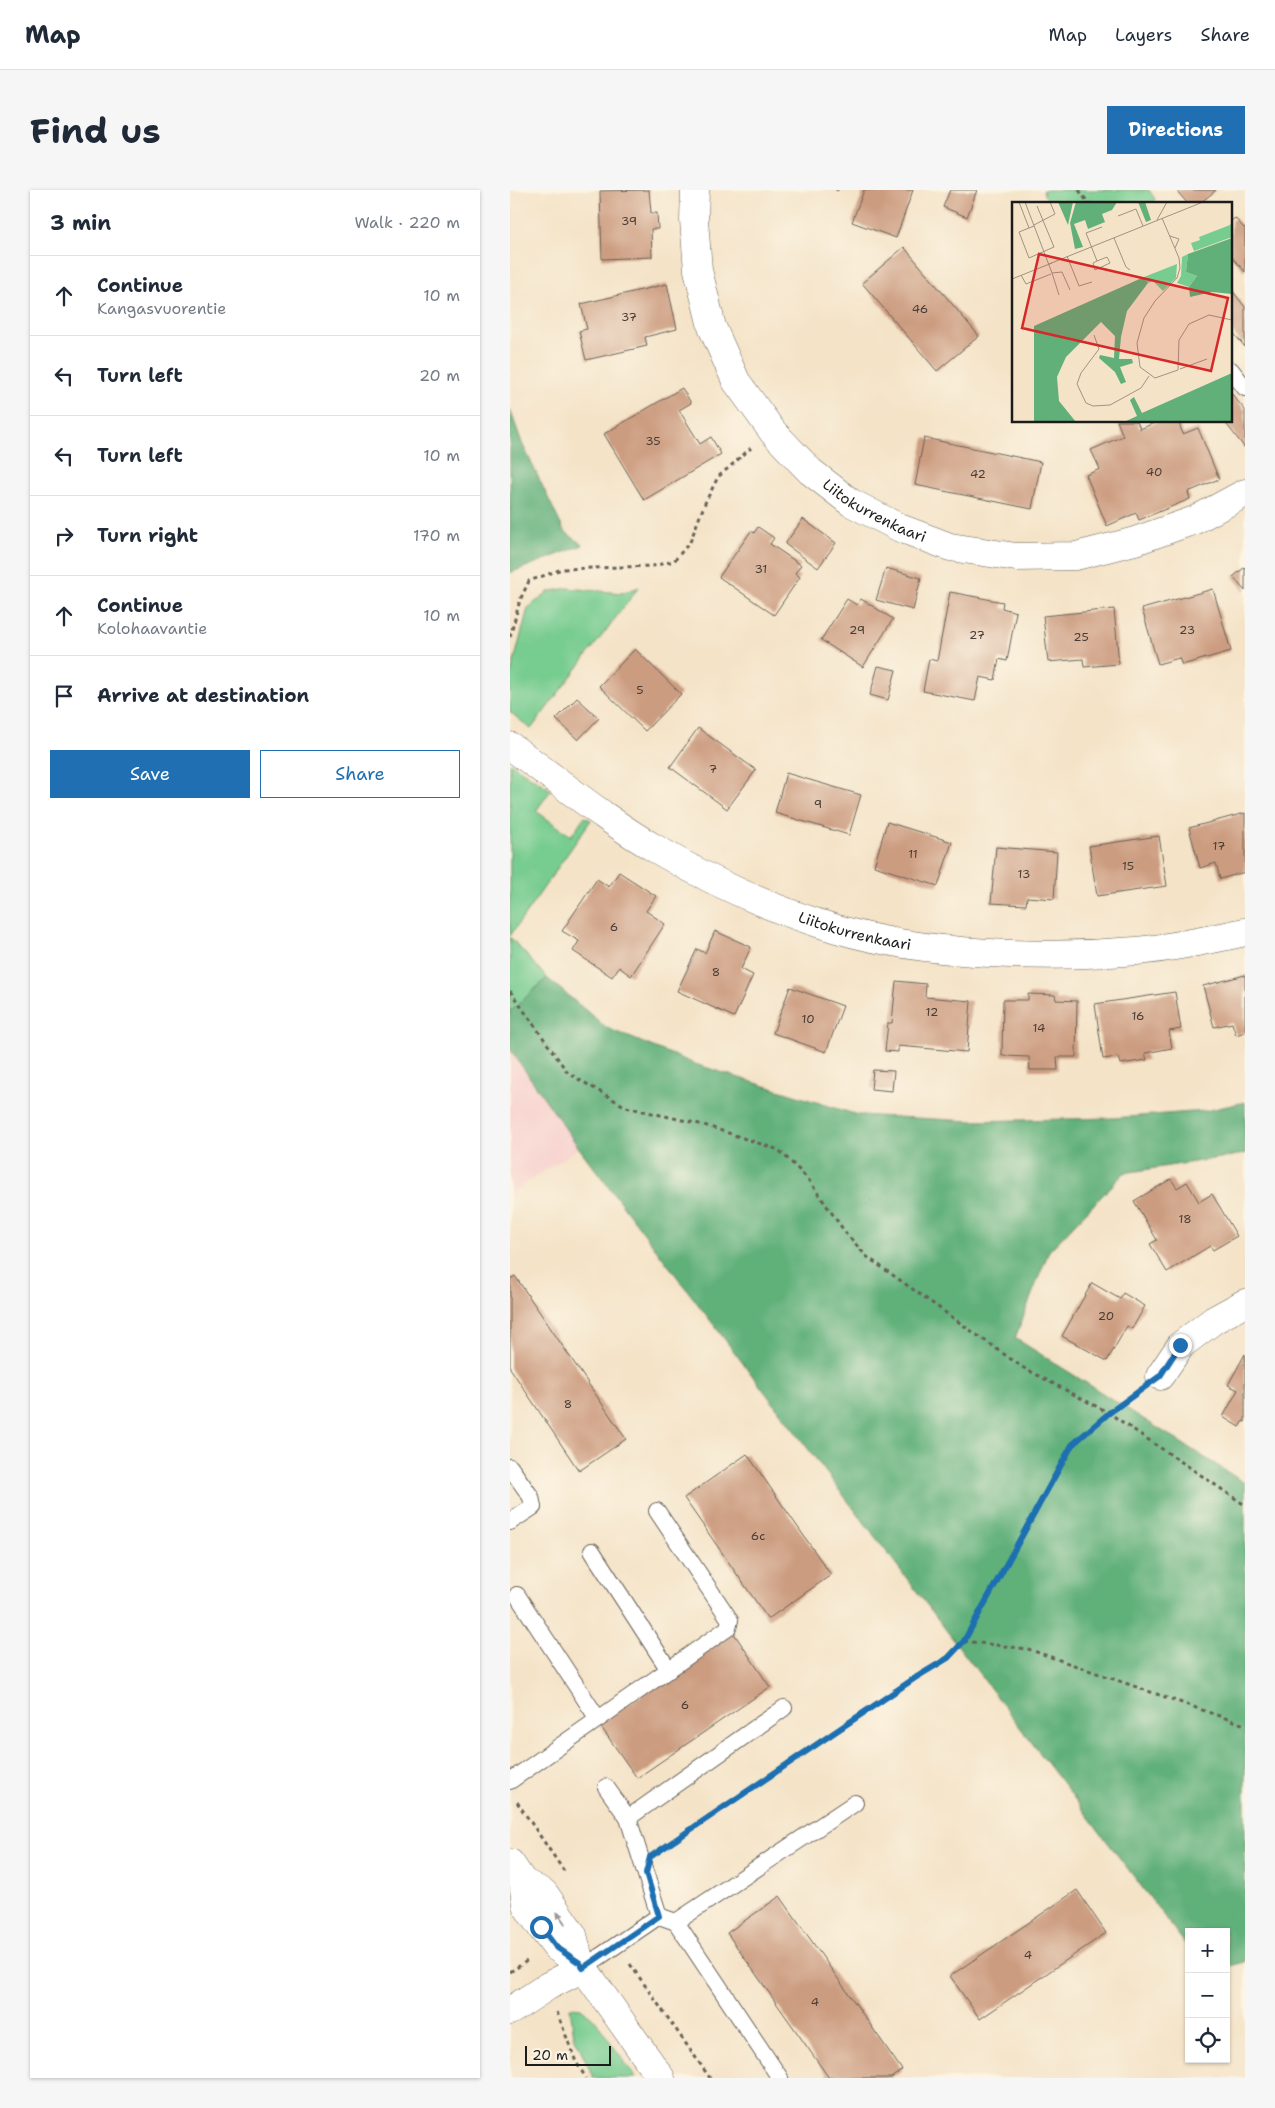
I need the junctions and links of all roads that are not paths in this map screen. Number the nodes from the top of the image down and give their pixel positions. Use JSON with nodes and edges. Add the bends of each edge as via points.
{"nodes":[{"id":1,"x":694,"y":190,"type":"edge"},
{"id":2,"x":1232,"y":371,"type":"edge"},
{"id":3,"x":1245,"y":388,"type":"edge"},
{"id":4,"x":1245,"y":493,"type":"edge"},
{"id":5,"x":510,"y":746,"type":"edge"},
{"id":6,"x":1245,"y":932,"type":"edge"},
{"id":7,"x":1245,"y":1303,"type":"edge"},
{"id":8,"x":1160,"y":1376,"type":"road end"},
{"id":9,"x":510,"y":1467,"type":"edge"},
{"id":10,"x":657,"y":1511,"type":"dead end"},
{"id":11,"x":510,"y":1522,"type":"edge"},
{"id":12,"x":592,"y":1551,"type":"dead end"},
{"id":13,"x":517,"y":1595,"type":"dead end"},
{"id":14,"x":669,"y":1670,"type":"junction"},
{"id":15,"x":784,"y":1708,"type":"dead end"},
{"id":16,"x":598,"y":1719,"type":"junction"},
{"id":17,"x":510,"y":1780,"type":"edge"},
{"id":18,"x":606,"y":1787,"type":"dead end"},
{"id":19,"x":855,"y":1802,"type":"dead end"},
{"id":20,"x":628,"y":1818,"type":"junction"},
{"id":21,"x":516,"y":1873,"type":"edge"},
{"id":22,"x":659,"y":1916,"type":"junction"},
{"id":23,"x":676,"y":1922,"type":"junction"},
{"id":24,"x":582,"y":1965,"type":"junction"},
{"id":25,"x":510,"y":2011,"type":"edge"},
{"id":26,"x":661,"y":2078,"type":"edge"},
{"id":27,"x":780,"y":2078,"type":"edge"}],
"edges":[{"from":1,"to":4,"type":"street","name":"Liitokurrenkaari","via":[[698,270],[712,327],[736,381],[773,432],[810,471],[850,502],[900,528],[950,547],[1016,556],[1076,556],[1135,541],[1195,520]]},
{"from":2,"to":3,"type":"lane"},
{"from":5,"to":6,"type":"street","name":"Liitokurrenkaari","via":[[654,848],[766,904],[837,929],[890,941],[973,952],[1061,955],[1137,951]]},
{"from":7,"to":8,"type":"street","via":[[1214,1320],[1180,1345]]},
{"from":9,"to":11,"type":"lane","via":[[531,1498],[532,1507]]},
{"from":10,"to":14,"type":"lane","via":[[730,1620],[728,1628]]},
{"from":12,"to":14,"type":"lane"},
{"from":13,"to":16,"type":"lane"},
{"from":14,"to":16,"type":"lane"},
{"from":15,"to":20,"type":"lane"},
{"from":16,"to":17,"type":"lane"},
{"from":18,"to":20,"type":"lane"},
{"from":19,"to":23,"type":"lane"},
{"from":20,"to":22,"type":"lane"},
{"from":21,"to":24,"type":"street","via":[[526,1906],[541,1927],[556,1947]]},
{"from":22,"to":23,"type":"lane"},
{"from":22,"to":24,"type":"lane"},
{"from":23,"to":27,"type":"lane"},
{"from":24,"to":25,"type":"street"},
{"from":24,"to":26,"type":"street"}]}
